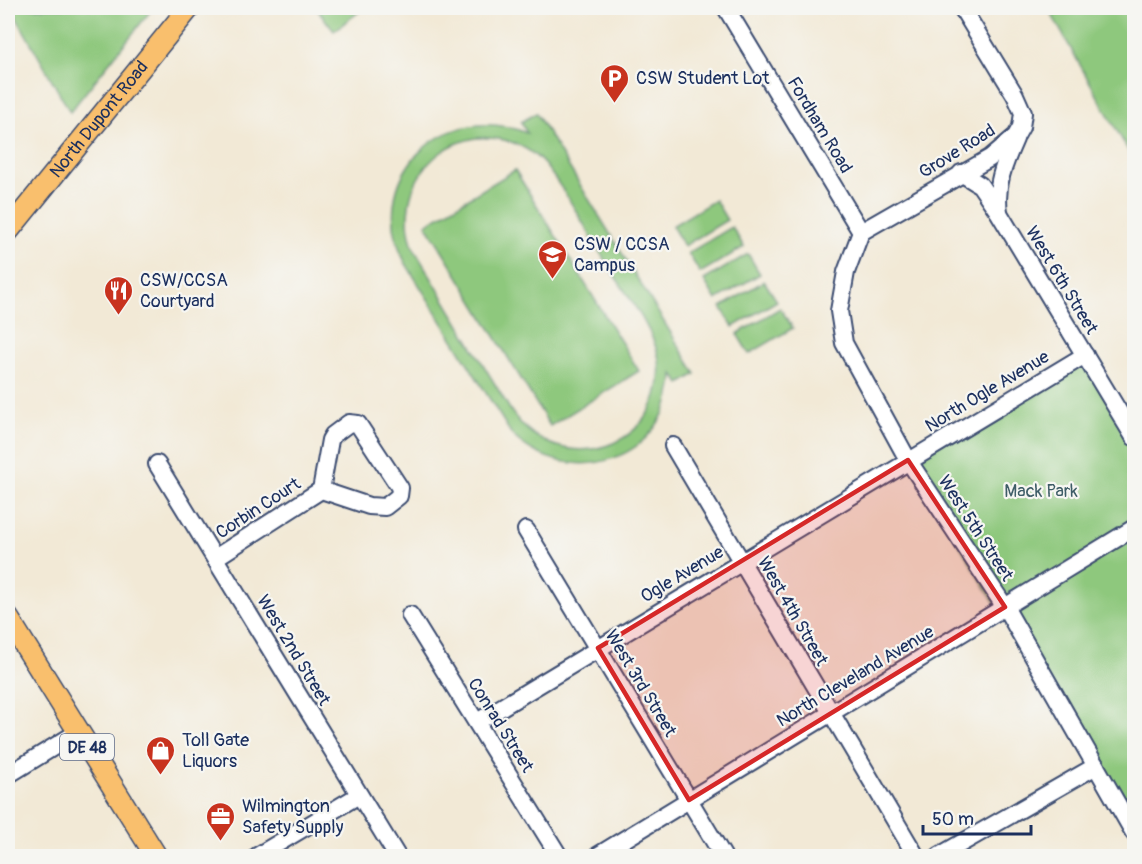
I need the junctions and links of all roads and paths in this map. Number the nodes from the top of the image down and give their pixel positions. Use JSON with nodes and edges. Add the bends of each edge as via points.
{"nodes":[{"id":1,"x":189,"y":8,"type":"edge"},
{"id":2,"x":726,"y":8,"type":"edge"},
{"id":3,"x":962,"y":8,"type":"edge"},
{"id":4,"x":1016,"y":136,"type":"junction"},
{"id":5,"x":962,"y":173,"type":"junction"},
{"id":6,"x":999,"y":213,"type":"junction"},
{"id":7,"x":8,"y":231,"type":"edge"},
{"id":8,"x":861,"y":232,"type":"junction"},
{"id":9,"x":1085,"y":356,"type":"junction"},
{"id":10,"x":1134,"y":437,"type":"edge"},
{"id":11,"x":673,"y":446,"type":"dead end"},
{"id":12,"x":908,"y":460,"type":"junction"},
{"id":13,"x":157,"y":464,"type":"dead end"},
{"id":14,"x":321,"y":490,"type":"junction"},
{"id":15,"x":1134,"y":528,"type":"edge"},
{"id":16,"x":526,"y":530,"type":"dead end"},
{"id":17,"x":215,"y":558,"type":"junction"},
{"id":18,"x":741,"y":561,"type":"junction"},
{"id":19,"x":1005,"y":607,"type":"junction"},
{"id":20,"x":410,"y":615,"type":"dead end"},
{"id":21,"x":8,"y":618,"type":"edge"},
{"id":22,"x":13,"y":639,"type":"edge"},
{"id":23,"x":598,"y":648,"type":"junction"},
{"id":24,"x":830,"y":714,"type":"junction"},
{"id":25,"x":477,"y":722,"type":"junction"},
{"id":26,"x":78,"y":732,"type":"junction"},
{"id":27,"x":1096,"y":766,"type":"junction"},
{"id":28,"x":8,"y":775,"type":"edge"},
{"id":29,"x":359,"y":795,"type":"junction"},
{"id":30,"x":689,"y":800,"type":"junction"},
{"id":31,"x":1134,"y":833,"type":"edge"},
{"id":32,"x":156,"y":856,"type":"edge"},
{"id":33,"x":256,"y":856,"type":"edge"},
{"id":34,"x":397,"y":856,"type":"edge"},
{"id":35,"x":559,"y":856,"type":"edge"},
{"id":36,"x":597,"y":856,"type":"edge"},
{"id":37,"x":723,"y":856,"type":"edge"},
{"id":38,"x":916,"y":856,"type":"edge"},
{"id":39,"x":939,"y":856,"type":"edge"}],
"edges":[{"from":1,"to":7,"type":"main road","name":"North Dupont Road"},
{"from":2,"to":8,"type":"street","name":"Fordham Road"},
{"from":3,"to":4,"type":"street","name":"Grove Road","via":[[1023,113]]},
{"from":4,"to":5,"type":"street","name":"Grove Road","via":[[990,158]]},
{"from":4,"to":6,"type":"street","via":[[1000,177]]},
{"from":5,"to":6,"type":"street","name":"West 6th Street","via":[[980,185]]},
{"from":5,"to":8,"type":"street","name":"Grove Road"},
{"from":6,"to":9,"type":"street","name":"West 6th Street"},
{"from":8,"to":12,"type":"street","name":"West 5th Street","via":[[846,272],[839,311],[844,343]]},
{"from":9,"to":10,"type":"street","name":"West 6th Street"},
{"from":9,"to":12,"type":"street","name":"North Ogle Avenue"},
{"from":11,"to":18,"type":"street","name":"West 4th Street"},
{"from":12,"to":18,"type":"street","name":"Ogle Avenue"},
{"from":12,"to":19,"type":"street","name":"West 5th Street"},
{"from":13,"to":17,"type":"street","name":"West 2nd Street"},
{"from":14,"to":14,"type":"street","name":"Corbin Court","via":[[330,440],[349,423],[358,424],[400,488],[399,496],[385,507],[369,506]]},
{"from":14,"to":17,"type":"street","name":"Corbin Court"},
{"from":15,"to":19,"type":"street","name":"North Cleveland Avenue"},
{"from":16,"to":23,"type":"street","name":"West 3rd Street"},
{"from":17,"to":29,"type":"street","name":"West 2nd Street"},
{"from":18,"to":23,"type":"street","name":"Ogle Avenue"},
{"from":18,"to":24,"type":"street","name":"West 4th Street"},
{"from":19,"to":24,"type":"street","name":"North Cleveland Avenue"},
{"from":19,"to":27,"type":"street","name":"West 5th Street"},
{"from":20,"to":25,"type":"street","name":"Conrad Street"},
{"from":21,"to":22,"type":"main road","number":"DE 48"},
{"from":22,"to":26,"type":"main road","number":"DE 48"},
{"from":23,"to":25,"type":"street","name":"Ogle Avenue"},
{"from":23,"to":30,"type":"street","name":"West 3rd Street"},
{"from":24,"to":30,"type":"street","name":"North Cleveland Avenue"},
{"from":24,"to":38,"type":"street","name":"West 4th Street"},
{"from":25,"to":35,"type":"street","name":"Conrad Street"},
{"from":26,"to":28,"type":"street"},
{"from":26,"to":32,"type":"main road","number":"DE 48"},
{"from":27,"to":31,"type":"street","name":"West 5th Street"},
{"from":27,"to":39,"type":"street"},
{"from":29,"to":33,"type":"street"},
{"from":29,"to":34,"type":"street","name":"West 2nd Street"},
{"from":30,"to":36,"type":"street","name":"North Cleveland Avenue"},
{"from":30,"to":37,"type":"street","name":"West 3rd Street"}]}
